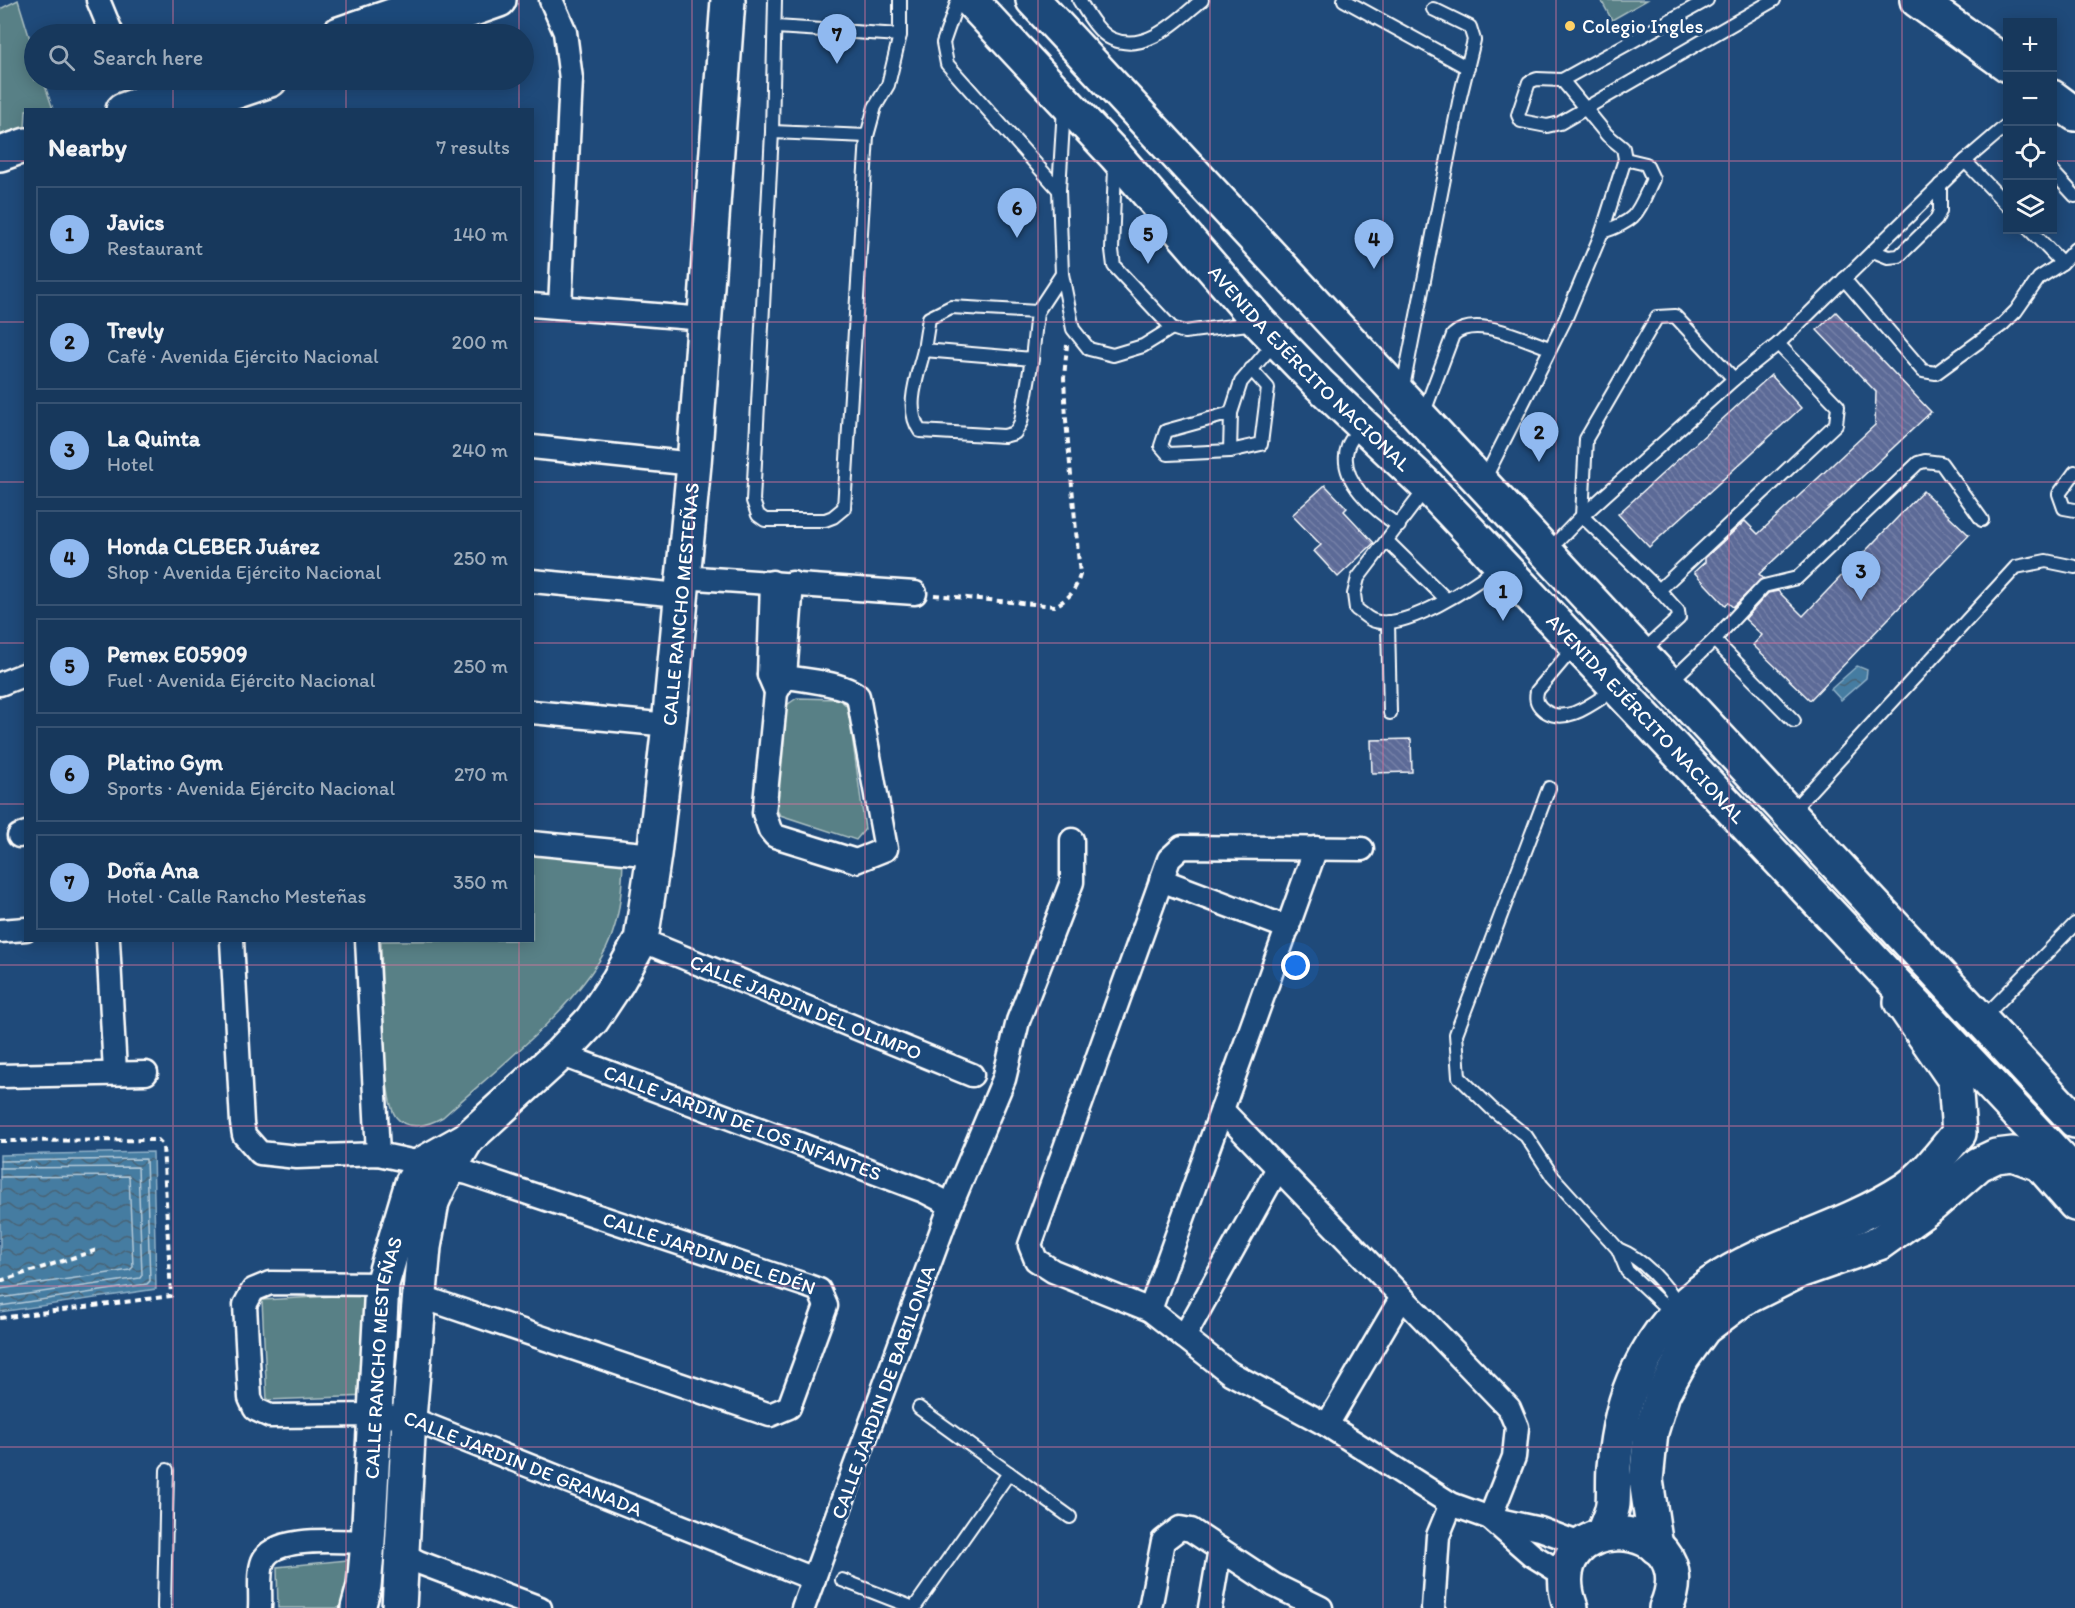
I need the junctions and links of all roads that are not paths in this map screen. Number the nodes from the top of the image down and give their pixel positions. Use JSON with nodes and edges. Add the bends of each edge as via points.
{"nodes":[{"id":1,"x":98,"y":0,"type":"edge"},
{"id":2,"x":499,"y":0,"type":"edge"},
{"id":3,"x":551,"y":0,"type":"edge"},
{"id":4,"x":728,"y":0,"type":"edge"},
{"id":5,"x":776,"y":0,"type":"edge"},
{"id":6,"x":900,"y":0,"type":"edge"},
{"id":7,"x":958,"y":0,"type":"edge"},
{"id":8,"x":970,"y":0,"type":"edge"},
{"id":9,"x":1079,"y":0,"type":"edge"},
{"id":10,"x":1203,"y":0,"type":"edge"},
{"id":11,"x":1344,"y":0,"type":"edge"},
{"id":12,"x":1707,"y":0,"type":"edge"},
{"id":13,"x":1774,"y":0,"type":"edge"},
{"id":14,"x":1932,"y":5,"type":"edge"},
{"id":15,"x":1046,"y":7,"type":"edge"},
{"id":16,"x":1433,"y":9,"type":"dead end"},
{"id":17,"x":418,"y":14,"type":"edge"},
{"id":18,"x":108,"y":24,"type":"edge"},
{"id":19,"x":378,"y":24,"type":"edge"},
{"id":20,"x":776,"y":27,"type":"junction"},
{"id":21,"x":900,"y":35,"type":"junction"},
{"id":22,"x":2003,"y":62,"type":"edge"},
{"id":23,"x":1468,"y":68,"type":"junction"},
{"id":24,"x":1562,"y":80,"type":"junction"},
{"id":25,"x":194,"y":90,"type":"edge"},
{"id":26,"x":231,"y":90,"type":"edge"},
{"id":27,"x":1064,"y":100,"type":"junction"},
{"id":28,"x":2057,"y":101,"type":"edge"},
{"id":29,"x":172,"y":105,"type":"edge"},
{"id":30,"x":143,"y":108,"type":"edge"},
{"id":31,"x":1584,"y":108,"type":"junction"},
{"id":32,"x":2075,"y":114,"type":"edge"},
{"id":33,"x":2005,"y":126,"type":"edge"},
{"id":34,"x":772,"y":132,"type":"junction"},
{"id":35,"x":867,"y":136,"type":"junction"},
{"id":36,"x":24,"y":146,"type":"edge"},
{"id":37,"x":0,"y":154,"type":"edge"},
{"id":38,"x":1116,"y":156,"type":"junction"},
{"id":39,"x":1625,"y":159,"type":"junction"},
{"id":40,"x":1965,"y":161,"type":"junction"},
{"id":41,"x":24,"y":168,"type":"edge"},
{"id":42,"x":0,"y":176,"type":"edge"},
{"id":43,"x":2057,"y":176,"type":"edge"},
{"id":44,"x":1940,"y":185,"type":"junction"},
{"id":45,"x":1059,"y":190,"type":"junction"},
{"id":46,"x":2075,"y":196,"type":"edge"},
{"id":47,"x":2003,"y":202,"type":"edge"},
{"id":48,"x":1602,"y":232,"type":"junction"},
{"id":49,"x":2034,"y":234,"type":"edge"},
{"id":50,"x":2075,"y":249,"type":"edge"},
{"id":51,"x":1873,"y":251,"type":"junction"},
{"id":52,"x":2062,"y":263,"type":"junction"},
{"id":53,"x":1062,"y":274,"type":"junction"},
{"id":54,"x":1844,"y":279,"type":"junction"},
{"id":55,"x":534,"y":305,"type":"edge"},
{"id":56,"x":560,"y":307,"type":"junction"},
{"id":57,"x":1037,"y":312,"type":"junction"},
{"id":58,"x":705,"y":320,"type":"junction"},
{"id":59,"x":1172,"y":328,"type":"junction"},
{"id":60,"x":1268,"y":331,"type":"junction"},
{"id":61,"x":1778,"y":344,"type":"junction"},
{"id":62,"x":1550,"y":348,"type":"junction"},
{"id":63,"x":924,"y":350,"type":"junction"},
{"id":64,"x":1032,"y":359,"type":"junction"},
{"id":65,"x":1251,"y":369,"type":"junction"},
{"id":66,"x":1734,"y":379,"type":"junction"},
{"id":67,"x":1411,"y":408,"type":"junction"},
{"id":68,"x":1231,"y":412,"type":"junction"},
{"id":69,"x":1362,"y":425,"type":"junction"},
{"id":70,"x":534,"y":447,"type":"edge"},
{"id":71,"x":1230,"y":451,"type":"junction"},
{"id":72,"x":694,"y":464,"type":"junction"},
{"id":73,"x":2075,"y":472,"type":"edge"},
{"id":74,"x":1482,"y":483,"type":"junction"},
{"id":75,"x":1427,"y":486,"type":"junction"},
{"id":76,"x":2075,"y":510,"type":"edge"},
{"id":77,"x":1513,"y":514,"type":"junction"},
{"id":78,"x":1582,"y":516,"type":"junction"},
{"id":79,"x":1982,"y":520,"type":"dead end"},
{"id":80,"x":1399,"y":526,"type":"junction"},
{"id":81,"x":1387,"y":541,"type":"junction"},
{"id":82,"x":1546,"y":552,"type":"junction"},
{"id":83,"x":1499,"y":565,"type":"junction"},
{"id":84,"x":2075,"y":567,"type":"edge"},
{"id":85,"x":534,"y":581,"type":"edge"},
{"id":86,"x":782,"y":582,"type":"junction"},
{"id":87,"x":681,"y":586,"type":"junction"},
{"id":88,"x":1659,"y":590,"type":"junction"},
{"id":89,"x":915,"y":593,"type":"road end"},
{"id":90,"x":1446,"y":599,"type":"junction"},
{"id":91,"x":1595,"y":605,"type":"junction"},
{"id":92,"x":1388,"y":622,"type":"junction"},
{"id":93,"x":1714,"y":640,"type":"junction"},
{"id":94,"x":1576,"y":645,"type":"junction"},
{"id":95,"x":1640,"y":653,"type":"junction"},
{"id":96,"x":24,"y":675,"type":"edge"},
{"id":97,"x":777,"y":682,"type":"junction"},
{"id":98,"x":0,"y":684,"type":"edge"},
{"id":99,"x":1668,"y":684,"type":"junction"},
{"id":100,"x":1618,"y":687,"type":"junction"},
{"id":101,"x":534,"y":712,"type":"edge"},
{"id":102,"x":1390,"y":713,"type":"dead end"},
{"id":103,"x":1794,"y":721,"type":"dead end"},
{"id":104,"x":669,"y":725,"type":"junction"},
{"id":105,"x":1549,"y":788,"type":"dead end"},
{"id":106,"x":1790,"y":814,"type":"junction"},
{"id":107,"x":1072,"y":840,"type":"dead end"},
{"id":108,"x":534,"y":843,"type":"edge"},
{"id":109,"x":1316,"y":848,"type":"junction"},
{"id":110,"x":1362,"y":849,"type":"dead end"},
{"id":111,"x":654,"y":855,"type":"junction"},
{"id":112,"x":1161,"y":880,"type":"junction"},
{"id":113,"x":2075,"y":924,"type":"edge"},
{"id":114,"x":1288,"y":928,"type":"junction"},
{"id":115,"x":24,"y":929,"type":"edge"},
{"id":116,"x":0,"y":931,"type":"edge"},
{"id":117,"x":641,"y":940,"type":"junction"},
{"id":118,"x":108,"y":942,"type":"edge"},
{"id":119,"x":232,"y":942,"type":"edge"},
{"id":120,"x":367,"y":942,"type":"edge"},
{"id":121,"x":1890,"y":978,"type":"junction"},
{"id":122,"x":1981,"y":1020,"type":"junction"},
{"id":123,"x":560,"y":1054,"type":"junction"},
{"id":124,"x":115,"y":1072,"type":"junction"},
{"id":125,"x":146,"y":1073,"type":"dead end"},
{"id":126,"x":972,"y":1075,"type":"dead end"},
{"id":127,"x":0,"y":1076,"type":"edge"},
{"id":128,"x":1222,"y":1110,"type":"junction"},
{"id":129,"x":2075,"y":1121,"type":"edge"},
{"id":130,"x":1952,"y":1141,"type":"junction"},
{"id":131,"x":378,"y":1154,"type":"junction"},
{"id":132,"x":1979,"y":1164,"type":"junction"},
{"id":133,"x":437,"y":1166,"type":"junction"},
{"id":134,"x":1278,"y":1168,"type":"junction"},
{"id":135,"x":2075,"y":1174,"type":"edge"},
{"id":136,"x":2075,"y":1204,"type":"edge"},
{"id":137,"x":951,"y":1205,"type":"junction"},
{"id":138,"x":382,"y":1284,"type":"junction"},
{"id":139,"x":420,"y":1294,"type":"junction"},
{"id":140,"x":1402,"y":1297,"type":"junction"},
{"id":141,"x":1150,"y":1310,"type":"junction"},
{"id":142,"x":1692,"y":1318,"type":"junction"},
{"id":143,"x":1185,"y":1337,"type":"junction"},
{"id":144,"x":919,"y":1408,"type":"dead end"},
{"id":145,"x":376,"y":1414,"type":"junction"},
{"id":146,"x":409,"y":1418,"type":"junction"},
{"id":147,"x":1327,"y":1425,"type":"junction"},
{"id":148,"x":167,"y":1470,"type":"dead end"},
{"id":149,"x":1009,"y":1473,"type":"junction"},
{"id":150,"x":1451,"y":1504,"type":"junction"},
{"id":151,"x":1070,"y":1517,"type":"dead end"},
{"id":152,"x":1490,"y":1518,"type":"junction"},
{"id":153,"x":1593,"y":1539,"type":"junction"},
{"id":154,"x":368,"y":1542,"type":"junction"},
{"id":155,"x":1656,"y":1547,"type":"junction"},
{"id":156,"x":1221,"y":1550,"type":"junction"},
{"id":157,"x":403,"y":1554,"type":"junction"},
{"id":158,"x":1566,"y":1576,"type":"junction"},
{"id":159,"x":814,"y":1579,"type":"junction"},
{"id":160,"x":842,"y":1580,"type":"dead end"},
{"id":161,"x":164,"y":1608,"type":"edge"},
{"id":162,"x":260,"y":1608,"type":"edge"},
{"id":163,"x":358,"y":1608,"type":"edge"},
{"id":164,"x":399,"y":1608,"type":"edge"},
{"id":165,"x":540,"y":1608,"type":"edge"},
{"id":166,"x":803,"y":1608,"type":"edge"},
{"id":167,"x":914,"y":1608,"type":"edge"},
{"id":168,"x":1150,"y":1608,"type":"edge"},
{"id":169,"x":1210,"y":1608,"type":"edge"},
{"id":170,"x":1322,"y":1608,"type":"edge"},
{"id":171,"x":1433,"y":1608,"type":"edge"},
{"id":172,"x":1571,"y":1608,"type":"edge"},
{"id":173,"x":1666,"y":1608,"type":"edge"}],
"edges":[{"from":1,"to":18,"type":"street"},
{"from":2,"to":17,"type":"street"},
{"from":3,"to":56,"type":"street","via":[[565,32],[571,79]]},
{"from":4,"to":58,"type":"street","name":"CALLE RANCHO MESTEÑAS"},
{"from":5,"to":20,"type":"lane"},
{"from":6,"to":21,"type":"lane"},
{"from":7,"to":45,"type":"lane","via":[[943,43],[947,64]]},
{"from":8,"to":27,"type":"street","name":"AVENIDA EJÉRCITO NACIONAL"},
{"from":9,"to":10,"type":"lane","via":[[1112,39],[1128,41],[1159,34]]},
{"from":11,"to":23,"type":"lane"},
{"from":12,"to":24,"type":"lane"},
{"from":13,"to":31,"type":"lane"},
{"from":14,"to":22,"type":"street"},
{"from":15,"to":67,"type":"street","name":"AVENIDA EJÉRCITO NACIONAL"},
{"from":16,"to":23,"type":"lane","via":[[1473,31]]},
{"from":17,"to":19,"type":"street"},
{"from":20,"to":21,"type":"lane"},
{"from":20,"to":34,"type":"lane"},
{"from":21,"to":35,"type":"lane","via":[[888,85],[875,107]]},
{"from":23,"to":67,"type":"lane","via":[[1460,97]]},
{"from":24,"to":31,"type":"lane"},
{"from":24,"to":31,"type":"lane","via":[[1529,82],[1518,118],[1524,123],[1554,125]]},
{"from":25,"to":29,"type":"street"},
{"from":26,"to":29,"type":"street"},
{"from":27,"to":38,"type":"street","name":"AVENIDA EJÉRCITO NACIONAL"},
{"from":27,"to":45,"type":"lane"},
{"from":28,"to":32,"type":"street"},
{"from":29,"to":30,"type":"street"},
{"from":31,"to":39,"type":"lane","via":[[1623,148]]},
{"from":33,"to":40,"type":"lane"},
{"from":34,"to":35,"type":"lane"},
{"from":34,"to":35,"type":"lane","via":[[753,501],[758,515],[765,520],[825,520],[844,507]]},
{"from":36,"to":37,"type":"street"},
{"from":38,"to":59,"type":"lane","via":[[1114,266]]},
{"from":38,"to":60,"type":"street","name":"AVENIDA EJÉRCITO NACIONAL"},
{"from":39,"to":48,"type":"lane"},
{"from":39,"to":48,"type":"lane","via":[[1646,164],[1653,179],[1631,220]]},
{"from":40,"to":44,"type":"lane"},
{"from":40,"to":47,"type":"lane"},
{"from":41,"to":42,"type":"street"},
{"from":43,"to":46,"type":"lane"},
{"from":44,"to":51,"type":"lane"},
{"from":44,"to":51,"type":"lane","via":[[1936,220],[1899,256],[1888,257]]},
{"from":45,"to":53,"type":"lane"},
{"from":48,"to":62,"type":"lane"},
{"from":49,"to":52,"type":"lane"},
{"from":50,"to":52,"type":"lane"},
{"from":51,"to":54,"type":"lane"},
{"from":52,"to":54,"type":"lane","via":[[2039,278],[2002,325],[1936,373],[1923,371]]},
{"from":53,"to":57,"type":"lane"},
{"from":53,"to":59,"type":"lane","via":[[1073,329],[1089,349],[1113,355],[1143,346]]},
{"from":54,"to":61,"type":"lane"},
{"from":55,"to":56,"type":"street"},
{"from":56,"to":58,"type":"street"},
{"from":57,"to":63,"type":"lane","via":[[951,307],[929,318]]},
{"from":57,"to":64,"type":"lane"},
{"from":58,"to":72,"type":"street","name":"CALLE RANCHO MESTEÑAS"},
{"from":59,"to":60,"type":"lane","via":[[1184,332]]},
{"from":60,"to":65,"type":"lane"},
{"from":60,"to":69,"type":"street","name":"AVENIDA EJÉRCITO NACIONAL"},
{"from":61,"to":66,"type":"lane"},
{"from":61,"to":88,"type":"lane","via":[[1838,406],[1836,424]]},
{"from":62,"to":67,"type":"lane","via":[[1478,325],[1461,327]]},
{"from":62,"to":74,"type":"lane"},
{"from":63,"to":64,"type":"lane"},
{"from":63,"to":64,"type":"lane","via":[[913,399],[912,420],[920,430],[1004,436],[1015,433],[1021,422]]},
{"from":65,"to":68,"type":"lane","via":[[1241,382]]},
{"from":65,"to":71,"type":"lane","via":[[1268,388],[1261,444]]},
{"from":66,"to":78,"type":"lane"},
{"from":66,"to":78,"type":"lane","via":[[1675,316],[1657,317],[1586,440]]},
{"from":67,"to":74,"type":"street","name":"AVENIDA EJÉRCITO NACIONAL"},
{"from":68,"to":71,"type":"lane"},
{"from":68,"to":71,"type":"lane","via":[[1166,430],[1161,446],[1168,454]]},
{"from":69,"to":75,"type":"street","name":"AVENIDA EJÉRCITO NACIONAL"},
{"from":69,"to":80,"type":"lane","via":[[1347,447],[1347,468],[1360,493]]},
{"from":70,"to":72,"type":"street"},
{"from":72,"to":87,"type":"street","name":"CALLE RANCHO MESTEÑAS"},
{"from":73,"to":76,"type":"lane","via":[[2059,494],[2064,508]]},
{"from":74,"to":77,"type":"street","name":"AVENIDA EJÉRCITO NACIONAL"},
{"from":75,"to":77,"type":"street","via":[[1480,529],[1499,528]]},
{"from":75,"to":80,"type":"lane"},
{"from":75,"to":83,"type":"street","name":"AVENIDA EJÉRCITO NACIONAL"},
{"from":77,"to":82,"type":"street","name":"AVENIDA EJÉRCITO NACIONAL"},
{"from":78,"to":82,"type":"lane"},
{"from":78,"to":88,"type":"lane"},
{"from":79,"to":93,"type":"lane","via":[[1941,463],[1917,463],[1797,578],[1764,586]]},
{"from":80,"to":81,"type":"lane"},
{"from":81,"to":90,"type":"lane"},
{"from":81,"to":92,"type":"lane","via":[[1358,578],[1354,594],[1356,609],[1372,621]]},
{"from":82,"to":91,"type":"street","name":"AVENIDA EJÉRCITO NACIONAL"},
{"from":83,"to":90,"type":"lane","via":[[1481,581]]},
{"from":83,"to":91,"type":"street","via":[[1517,565],[1566,595]]},
{"from":83,"to":94,"type":"street","name":"AVENIDA EJÉRCITO NACIONAL"},
{"from":84,"to":106,"type":"lane","via":[[2046,561],[2016,567]]},
{"from":85,"to":87,"type":"street"},
{"from":86,"to":87,"type":"street"},
{"from":86,"to":89,"type":"street"},
{"from":86,"to":97,"type":"street"},
{"from":87,"to":104,"type":"street","name":"CALLE RANCHO MESTEÑAS"},
{"from":88,"to":95,"type":"lane","via":[[1678,611],[1679,618]]},
{"from":90,"to":92,"type":"lane","via":[[1401,621]]},
{"from":91,"to":95,"type":"street","name":"AVENIDA EJÉRCITO NACIONAL"},
{"from":92,"to":102,"type":"lane"},
{"from":93,"to":99,"type":"lane"},
{"from":93,"to":103,"type":"lane"},
{"from":94,"to":100,"type":"street","name":"AVENIDA EJÉRCITO NACIONAL"},
{"from":94,"to":100,"type":"lane","via":[[1538,691],[1539,707],[1553,716],[1568,716]]},
{"from":95,"to":99,"type":"street","name":"AVENIDA EJÉRCITO NACIONAL"},
{"from":96,"to":98,"type":"street"},
{"from":97,"to":97,"type":"street","via":[[764,813],[770,830],[775,836],[856,861],[886,849],[858,696],[849,689]]},
{"from":99,"to":106,"type":"street","name":"AVENIDA EJÉRCITO NACIONAL"},
{"from":100,"to":121,"type":"street","name":"AVENIDA EJÉRCITO NACIONAL"},
{"from":101,"to":104,"type":"street"},
{"from":104,"to":111,"type":"street","name":"CALLE RANCHO MESTEÑAS"},
{"from":105,"to":142,"type":"lane","via":[[1456,1034],[1459,1077],[1526,1136],[1553,1177],[1618,1249],[1632,1254]]},
{"from":106,"to":122,"type":"street","name":"AVENIDA EJÉRCITO NACIONAL"},
{"from":107,"to":137,"type":"street","name":"CALLE JARDIN DE BABILONIA","via":[[1072,882],[1018,1021],[1004,1079]]},
{"from":108,"to":111,"type":"street"},
{"from":109,"to":110,"type":"street"},
{"from":109,"to":112,"type":"street","via":[[1182,847],[1169,859]]},
{"from":109,"to":114,"type":"street"},
{"from":111,"to":117,"type":"street","name":"CALLE RANCHO MESTEÑAS"},
{"from":112,"to":114,"type":"street"},
{"from":112,"to":141,"type":"street","via":[[1030,1245],[1036,1260],[1053,1271]]},
{"from":113,"to":122,"type":"lane"},
{"from":114,"to":128,"type":"street"},
{"from":115,"to":116,"type":"street"},
{"from":117,"to":123,"type":"street","name":"CALLE RANCHO MESTEÑAS","via":[[598,1010]]},
{"from":117,"to":126,"type":"street","name":"CALLE JARDIN DEL OLIMPO"},
{"from":118,"to":124,"type":"street"},
{"from":119,"to":131,"type":"street","via":[[244,1135],[260,1153]]},
{"from":120,"to":131,"type":"street"},
{"from":121,"to":130,"type":"street","via":[[1907,1013],[1955,1080],[1959,1133]]},
{"from":121,"to":135,"type":"street","name":"AVENIDA EJÉRCITO NACIONAL"},
{"from":122,"to":129,"type":"street","name":"AVENIDA EJÉRCITO NACIONAL"},
{"from":123,"to":133,"type":"street","name":"CALLE RANCHO MESTEÑAS"},
{"from":123,"to":137,"type":"street","name":"CALLE JARDÍN DE LOS INFANTES","via":[[924,1191]]},
{"from":124,"to":125,"type":"street"},
{"from":124,"to":127,"type":"street"},
{"from":128,"to":134,"type":"street"},
{"from":128,"to":141,"type":"street"},
{"from":130,"to":132,"type":"street","via":[[1972,1150]]},
{"from":130,"to":142,"type":"street","via":[[1908,1188],[1851,1220],[1765,1252],[1731,1270]]},
{"from":131,"to":133,"type":"street"},
{"from":132,"to":136,"type":"street","via":[[2013,1154],[2040,1164]]},
{"from":132,"to":142,"type":"street","via":[[1932,1205],[1879,1243],[1799,1271],[1741,1300]]},
{"from":133,"to":138,"type":"street","name":"CALLE RANCHO MESTEÑAS","via":[[412,1183]]},
{"from":133,"to":139,"type":"street","name":"CALLE RANCHO MESTEÑAS","via":[[440,1184],[432,1202]]},
{"from":133,"to":139,"type":"street","name":"CALLE JARDIN DEL EDÉN","via":[[819,1290],[825,1299],[824,1314],[789,1407],[770,1415]]},
{"from":134,"to":140,"type":"street"},
{"from":134,"to":143,"type":"street"},
{"from":137,"to":159,"type":"street","name":"CALLE JARDIN DE BABILONIA"},
{"from":138,"to":145,"type":"street","name":"CALLE RANCHO MESTEÑAS"},
{"from":138,"to":145,"type":"street","name":"CALLE JARDIN DE GRANADA","via":[[270,1284],[253,1290],[245,1305],[250,1398],[255,1409],[270,1416]]},
{"from":139,"to":146,"type":"street","name":"CALLE RANCHO MESTEÑAS"},
{"from":140,"to":147,"type":"street"},
{"from":140,"to":152,"type":"street","via":[[1509,1408],[1517,1427],[1514,1457]]},
{"from":141,"to":143,"type":"street"},
{"from":142,"to":153,"type":"street","via":[[1639,1368],[1624,1401],[1614,1467],[1613,1506]]},
{"from":142,"to":155,"type":"street","via":[[1683,1357],[1663,1393],[1651,1432],[1646,1480]]},
{"from":143,"to":147,"type":"street","via":[[1230,1373]]},
{"from":144,"to":149,"type":"lane"},
{"from":145,"to":146,"type":"street","name":"CALLE JARDIN DE GRANADA"},
{"from":145,"to":154,"type":"street","name":"CALLE RANCHO MESTEÑAS"},
{"from":146,"to":157,"type":"street","name":"CALLE RANCHO MESTEÑAS"},
{"from":146,"to":159,"type":"street","name":"CALLE JARDIN DE GRANADA"},
{"from":147,"to":150,"type":"street"},
{"from":148,"to":161,"type":"lane"},
{"from":149,"to":151,"type":"lane"},
{"from":149,"to":167,"type":"lane"},
{"from":150,"to":152,"type":"street"},
{"from":150,"to":171,"type":"street","via":[[1438,1536]]},
{"from":152,"to":153,"type":"street"},
{"from":152,"to":158,"type":"street","via":[[1532,1555]]},
{"from":153,"to":155,"type":"street","via":[[1631,1533]]},
{"from":153,"to":158,"type":"street","via":[[1572,1559]]},
{"from":154,"to":162,"type":"street","via":[[288,1543],[274,1550],[262,1566]]},
{"from":154,"to":163,"type":"street","name":"CALLE RANCHO MESTEÑAS"},
{"from":155,"to":173,"type":"street","via":[[1667,1562],[1672,1579]]},
{"from":156,"to":168,"type":"street","via":[[1191,1530],[1180,1528],[1163,1541]]},
{"from":156,"to":169,"type":"street"},
{"from":156,"to":170,"type":"street","via":[[1274,1585]]},
{"from":157,"to":164,"type":"street","name":"CALLE RANCHO MESTEÑAS"},
{"from":157,"to":165,"type":"street"},
{"from":158,"to":172,"type":"street"},
{"from":159,"to":166,"type":"street","name":"CALLE JARDIN DE BABILONIA"},
{"from":160,"to":167,"type":"lane"}]}
